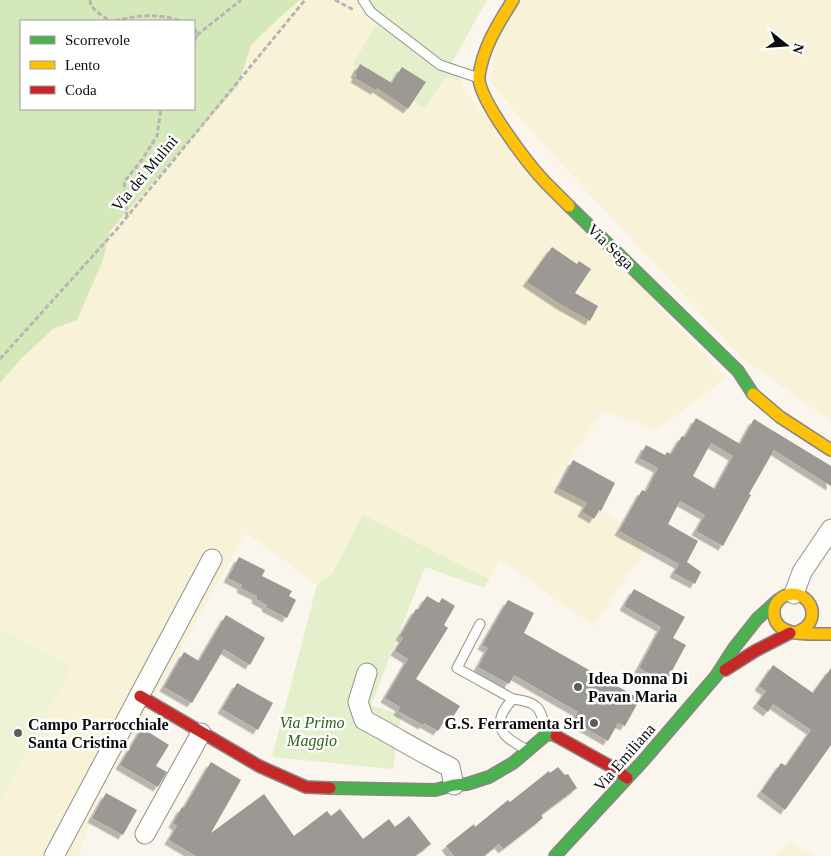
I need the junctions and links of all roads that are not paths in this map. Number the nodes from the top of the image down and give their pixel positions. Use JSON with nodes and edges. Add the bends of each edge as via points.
{"nodes":[{"id":1,"x":363,"y":0,"type":"edge"},
{"id":2,"x":513,"y":0,"type":"edge"},
{"id":3,"x":479,"y":78,"type":"junction"},
{"id":4,"x":831,"y":450,"type":"edge"},
{"id":5,"x":831,"y":529,"type":"edge"},
{"id":6,"x":212,"y":559,"type":"dead end"},
{"id":7,"x":793,"y":597,"type":"junction"},
{"id":8,"x":824,"y":606,"type":"dead end"},
{"id":9,"x":480,"y":624,"type":"dead end"},
{"id":10,"x":793,"y":633,"type":"junction"},
{"id":11,"x":831,"y":634,"type":"edge"},
{"id":12,"x":367,"y":672,"type":"dead end"},
{"id":13,"x":716,"y":676,"type":"junction"},
{"id":14,"x":140,"y":696,"type":"junction"},
{"id":15,"x":513,"y":699,"type":"junction"},
{"id":16,"x":201,"y":733,"type":"junction"},
{"id":17,"x":546,"y":735,"type":"junction"},
{"id":18,"x":528,"y":751,"type":"junction"},
{"id":19,"x":627,"y":778,"type":"junction"},
{"id":20,"x":454,"y":785,"type":"junction"},
{"id":21,"x":145,"y":834,"type":"dead end"},
{"id":22,"x":54,"y":856,"type":"edge"},
{"id":23,"x":555,"y":856,"type":"edge"}],
"edges":[{"from":1,"to":3,"type":"lane","via":[[371,12],[440,65]]},
{"from":2,"to":3,"type":"street","via":[[489,40]]},
{"from":3,"to":4,"type":"street","name":"Via Sega","via":[[484,96],[499,122],[544,181],[738,371],[755,397]]},
{"from":5,"to":7,"type":"street","via":[[802,572]]},
{"from":6,"to":14,"type":"street"},
{"from":7,"to":8,"type":"street"},
{"from":7,"to":10,"type":"street","name":"Via Emiliana","via":[[812,608],[811,621],[803,630]]},
{"from":7,"to":10,"type":"street","via":[[774,608],[773,615],[780,629]]},
{"from":7,"to":13,"type":"street","name":"Via Emiliana","via":[[757,619]]},
{"from":9,"to":15,"type":"lane","via":[[457,668]]},
{"from":10,"to":11,"type":"street","name":"Via Emiliana"},
{"from":10,"to":13,"type":"street","name":"Via Emiliana","via":[[755,651]]},
{"from":12,"to":20,"type":"street","via":[[358,702],[364,720],[450,767]]},
{"from":13,"to":19,"type":"street","name":"Via Emiliana"},
{"from":14,"to":16,"type":"street"},
{"from":14,"to":22,"type":"street"},
{"from":15,"to":17,"type":"lane","via":[[528,701],[542,713]]},
{"from":15,"to":18,"type":"lane","via":[[504,708],[500,721],[504,734]]},
{"from":16,"to":20,"type":"street","via":[[259,766],[306,787],[435,790]]},
{"from":16,"to":21,"type":"street"},
{"from":17,"to":18,"type":"street"},
{"from":17,"to":19,"type":"street","via":[[552,734]]},
{"from":18,"to":20,"type":"street","via":[[490,776]]},
{"from":19,"to":23,"type":"street","name":"Via Emiliana"}]}
